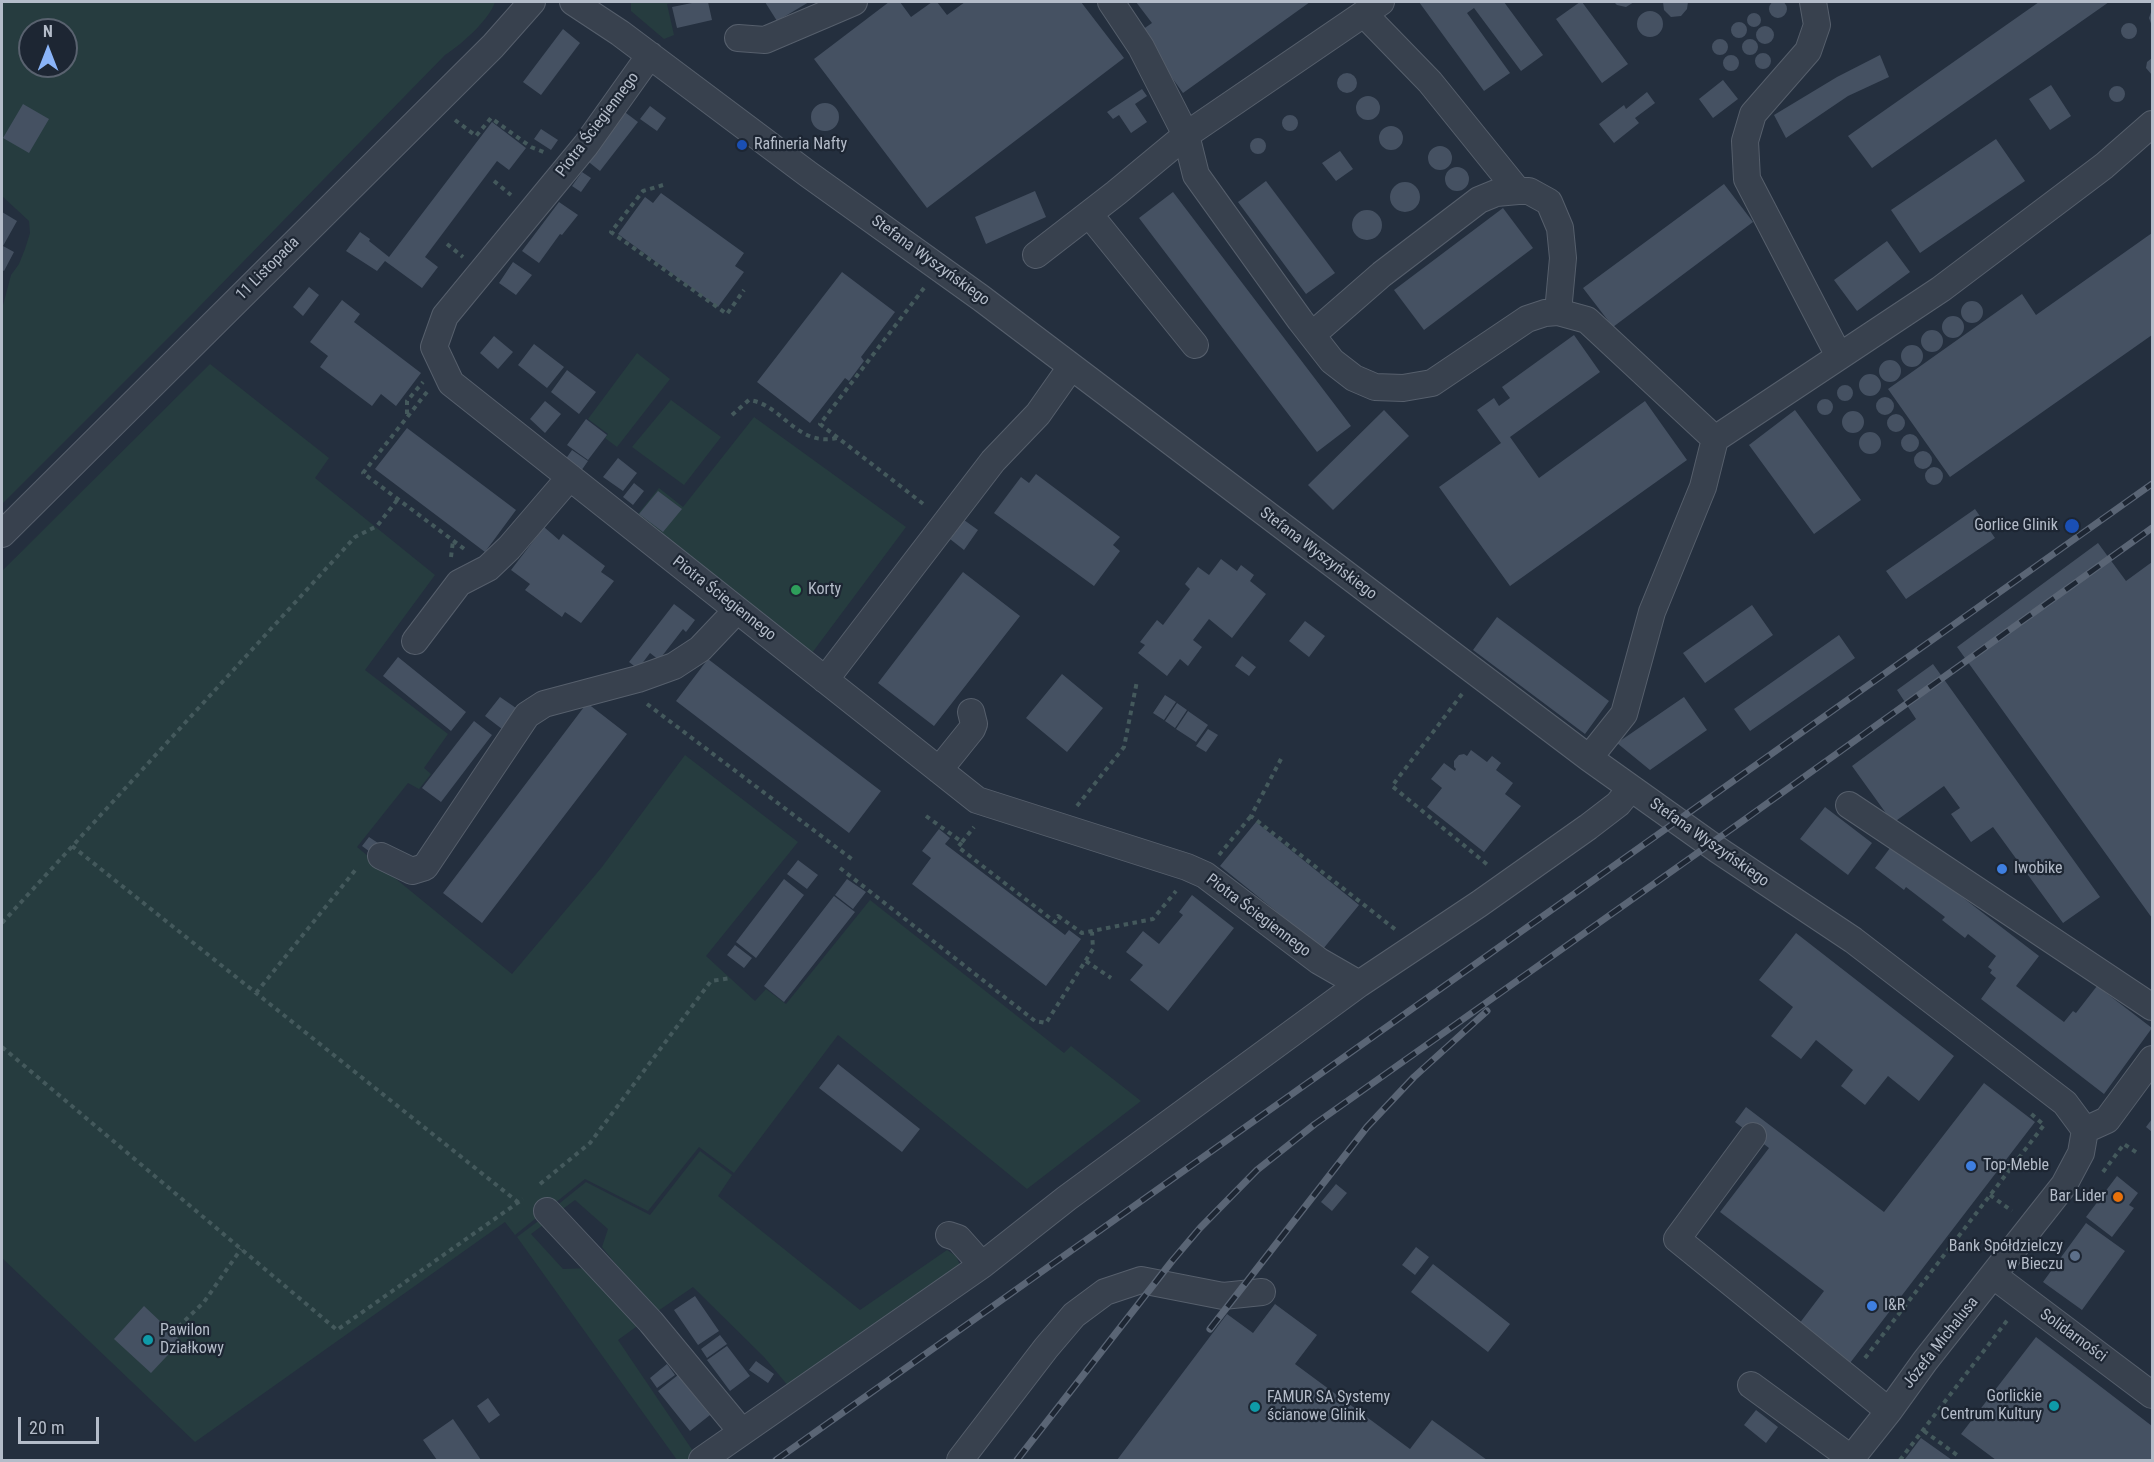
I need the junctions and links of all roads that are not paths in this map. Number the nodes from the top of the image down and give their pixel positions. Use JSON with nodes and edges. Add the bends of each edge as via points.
{"nodes":[{"id":1,"x":532,"y":2,"type":"edge"},
{"id":2,"x":573,"y":2,"type":"edge"},
{"id":3,"x":854,"y":2,"type":"edge"},
{"id":4,"x":1111,"y":2,"type":"edge"},
{"id":5,"x":1813,"y":2,"type":"edge"},
{"id":6,"x":1373,"y":8,"type":"edge"},
{"id":7,"x":738,"y":38,"type":"dead end"},
{"id":8,"x":650,"y":56,"type":"junction"},
{"id":9,"x":2152,"y":124,"type":"edge"},
{"id":10,"x":1186,"y":135,"type":"junction"},
{"id":11,"x":1518,"y":191,"type":"junction"},
{"id":12,"x":1096,"y":223,"type":"junction"},
{"id":13,"x":1036,"y":255,"type":"dead end"},
{"id":14,"x":1558,"y":312,"type":"junction"},
{"id":15,"x":1312,"y":335,"type":"junction"},
{"id":16,"x":1194,"y":345,"type":"dead end"},
{"id":17,"x":1839,"y":357,"type":"junction"},
{"id":18,"x":1071,"y":367,"type":"junction"},
{"id":19,"x":1715,"y":439,"type":"junction"},
{"id":20,"x":570,"y":477,"type":"junction"},
{"id":21,"x":2,"y":534,"type":"edge"},
{"id":22,"x":737,"y":610,"type":"junction"},
{"id":23,"x":415,"y":641,"type":"dead end"},
{"id":24,"x":825,"y":680,"type":"junction"},
{"id":25,"x":971,"y":712,"type":"dead end"},
{"id":26,"x":1589,"y":758,"type":"junction"},
{"id":27,"x":939,"y":770,"type":"junction"},
{"id":28,"x":1631,"y":789,"type":"junction"},
{"id":29,"x":1849,"y":805,"type":"dead end"},
{"id":30,"x":385,"y":859,"type":"road end"},
{"id":31,"x":1359,"y":984,"type":"junction"},
{"id":32,"x":2152,"y":1007,"type":"edge"},
{"id":33,"x":2152,"y":1059,"type":"edge"},
{"id":34,"x":2085,"y":1131,"type":"junction"},
{"id":35,"x":1753,"y":1136,"type":"dead end"},
{"id":36,"x":547,"y":1211,"type":"road end"},
{"id":37,"x":949,"y":1235,"type":"dead end"},
{"id":38,"x":982,"y":1264,"type":"junction"},
{"id":39,"x":1994,"y":1276,"type":"junction"},
{"id":40,"x":1262,"y":1292,"type":"dead end"},
{"id":41,"x":1751,"y":1385,"type":"dead end"},
{"id":42,"x":2152,"y":1395,"type":"edge"},
{"id":43,"x":1889,"y":1411,"type":"junction"},
{"id":44,"x":742,"y":1432,"type":"junction"},
{"id":45,"x":1851,"y":1460,"type":"edge"},
{"id":46,"x":702,"y":1461,"type":"edge"},
{"id":47,"x":960,"y":1461,"type":"edge"}],
"edges":[{"from":1,"to":21,"type":"street","name":"11 Listopada","via":[[493,46]]},
{"from":2,"to":8,"type":"street","name":"Stefana Wyszyńskiego"},
{"from":3,"to":7,"type":"street","via":[[765,40]]},
{"from":4,"to":10,"type":"street","via":[[1141,47]]},
{"from":5,"to":17,"type":"street","via":[[1817,25],[1808,51],[1754,114],[1745,141],[1747,179]]},
{"from":6,"to":10,"type":"street"},
{"from":6,"to":11,"type":"street"},
{"from":8,"to":18,"type":"street","name":"Stefana Wyszyńskiego"},
{"from":8,"to":20,"type":"street","name":"Piotra Ściegiennego","via":[[586,146],[445,316],[434,348],[441,385]]},
{"from":9,"to":17,"type":"street","via":[[2104,166],[1941,289]]},
{"from":10,"to":12,"type":"street"},
{"from":10,"to":15,"type":"street","via":[[1196,175]]},
{"from":11,"to":14,"type":"street","via":[[1529,191],[1549,202],[1560,228],[1563,258]]},
{"from":11,"to":15,"type":"street","via":[[1479,200],[1382,274]]},
{"from":12,"to":13,"type":"street"},
{"from":12,"to":16,"type":"street"},
{"from":14,"to":15,"type":"street","via":[[1527,319],[1432,383],[1403,388],[1375,387],[1354,378],[1332,362]]},
{"from":14,"to":19,"type":"street","via":[[1587,320]]},
{"from":17,"to":19,"type":"street"},
{"from":18,"to":24,"type":"street","via":[[1038,414],[993,461]]},
{"from":18,"to":26,"type":"street","name":"Stefana Wyszyńskiego"},
{"from":19,"to":26,"type":"street","via":[[1703,488],[1652,612],[1624,714]]},
{"from":20,"to":22,"type":"street","name":"Piotra Ściegiennego"},
{"from":20,"to":23,"type":"street","via":[[509,548],[488,568],[459,583]]},
{"from":22,"to":24,"type":"street","name":"Piotra Ściegiennego"},
{"from":22,"to":30,"type":"street","via":[[700,649],[674,666],[544,704],[527,715],[425,867],[412,871]]},
{"from":24,"to":27,"type":"street","name":"Piotra Ściegiennego"},
{"from":25,"to":27,"type":"street","via":[[972,729]]},
{"from":26,"to":28,"type":"street","name":"Stefana Wyszyńskiego"},
{"from":27,"to":31,"type":"street","name":"Piotra Ściegiennego","via":[[977,800],[1205,875],[1319,961]]},
{"from":28,"to":31,"type":"street","via":[[1588,827]]},
{"from":28,"to":34,"type":"street","name":"Stefana Wyszyńskiego","via":[[1853,940],[2065,1103]]},
{"from":29,"to":32,"type":"street"},
{"from":31,"to":38,"type":"street"},
{"from":33,"to":34,"type":"street","via":[[2107,1120]]},
{"from":34,"to":39,"type":"street","name":"Józefa Michalusa","via":[[2081,1154],[2064,1185]]},
{"from":35,"to":43,"type":"street","via":[[1677,1239]]},
{"from":36,"to":44,"type":"street","via":[[651,1322]]},
{"from":37,"to":38,"type":"street","via":[[958,1238]]},
{"from":38,"to":44,"type":"street"},
{"from":39,"to":42,"type":"street","name":"Solidarności"},
{"from":39,"to":43,"type":"street","name":"Józefa Michalusa"},
{"from":40,"to":47,"type":"street","via":[[1223,1296],[1141,1280],[1106,1292],[1074,1315]]},
{"from":41,"to":45,"type":"street"},
{"from":43,"to":45,"type":"street","name":"Józefa Michalusa"},
{"from":44,"to":46,"type":"street"}]}
